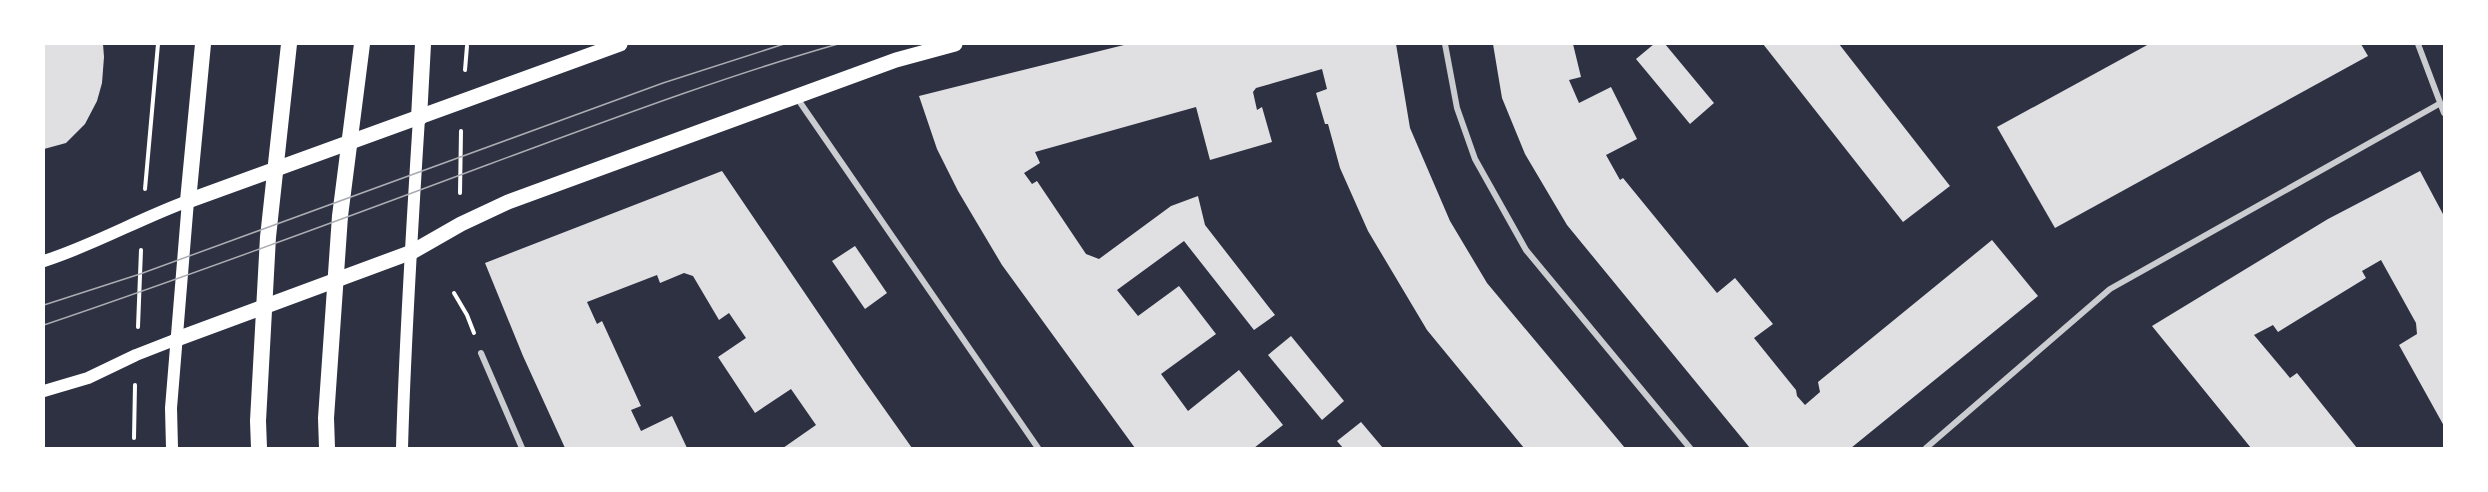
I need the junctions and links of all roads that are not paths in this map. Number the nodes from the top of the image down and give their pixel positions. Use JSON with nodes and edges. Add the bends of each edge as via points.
{"nodes":[{"id":1,"x":203,"y":44,"type":"edge"},
{"id":2,"x":290,"y":44,"type":"edge"},
{"id":3,"x":362,"y":44,"type":"edge"},
{"id":4,"x":423,"y":44,"type":"edge"},
{"id":5,"x":620,"y":44,"type":"edge"},
{"id":6,"x":955,"y":44,"type":"edge"},
{"id":7,"x":1445,"y":44,"type":"edge"},
{"id":8,"x":2418,"y":44,"type":"edge"},
{"id":9,"x":797,"y":98,"type":"junction"},
{"id":10,"x":2439,"y":104,"type":"junction"},
{"id":11,"x":2445,"y":113,"type":"edge"},
{"id":12,"x":419,"y":118,"type":"junction"},
{"id":13,"x":188,"y":201,"type":"junction"},
{"id":14,"x":412,"y":252,"type":"junction"},
{"id":15,"x":44,"y":261,"type":"edge"},
{"id":16,"x":177,"y":339,"type":"junction"},
{"id":17,"x":482,"y":353,"type":"road end"},
{"id":18,"x":44,"y":391,"type":"edge"},
{"id":19,"x":172,"y":448,"type":"edge"},
{"id":20,"x":259,"y":448,"type":"edge"},
{"id":21,"x":327,"y":448,"type":"edge"},
{"id":22,"x":402,"y":448,"type":"edge"},
{"id":23,"x":522,"y":448,"type":"edge"},
{"id":24,"x":1038,"y":448,"type":"edge"},
{"id":25,"x":1690,"y":448,"type":"edge"},
{"id":26,"x":1926,"y":448,"type":"edge"}],
"edges":[{"from":1,"to":13,"type":"highway"},
{"from":2,"to":20,"type":"highway","via":[[268,237]]},
{"from":3,"to":21,"type":"highway","via":[[340,216]]},
{"from":4,"to":12,"type":"highway"},
{"from":5,"to":12,"type":"main road"},
{"from":6,"to":9,"type":"main road","via":[[896,60]]},
{"from":7,"to":25,"type":"street","via":[[1457,108],[1475,159],[1526,250]]},
{"from":8,"to":10,"type":"street"},
{"from":9,"to":14,"type":"main road","via":[[519,198]]},
{"from":9,"to":24,"type":"street"},
{"from":10,"to":11,"type":"street"},
{"from":10,"to":26,"type":"street","via":[[2110,289]]},
{"from":12,"to":13,"type":"main road"},
{"from":12,"to":14,"type":"main road"},
{"from":13,"to":15,"type":"main road"},
{"from":13,"to":16,"type":"main road"},
{"from":14,"to":16,"type":"main road"},
{"from":14,"to":22,"type":"main road"},
{"from":16,"to":18,"type":"main road","via":[[88,378]]},
{"from":16,"to":19,"type":"main road"},
{"from":17,"to":23,"type":"street"}]}
